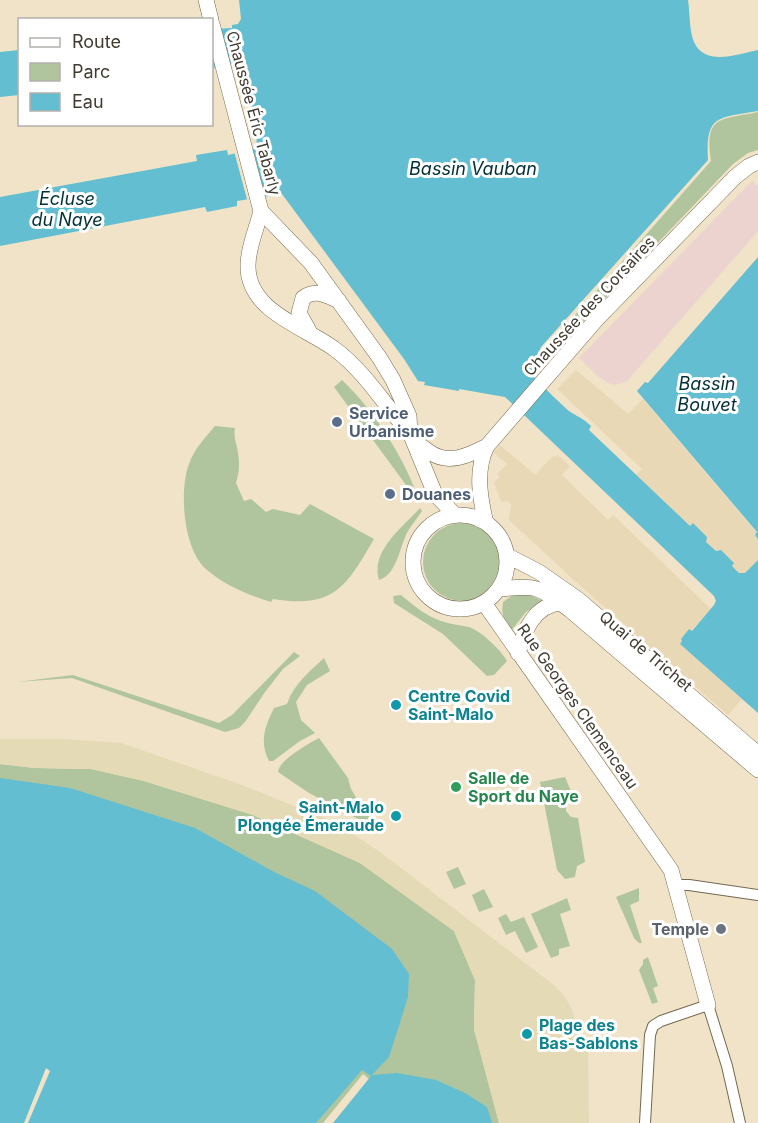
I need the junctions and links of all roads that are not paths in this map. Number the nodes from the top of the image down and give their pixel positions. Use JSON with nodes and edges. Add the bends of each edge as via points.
{"nodes":[{"id":1,"x":206,"y":0,"type":"edge"},
{"id":2,"x":210,"y":18,"type":"edge"},
{"id":3,"x":213,"y":30,"type":"edge"},
{"id":4,"x":758,"y":162,"type":"edge"},
{"id":5,"x":261,"y":211,"type":"junction"},
{"id":6,"x":339,"y":301,"type":"junction"},
{"id":7,"x":312,"y":334,"type":"junction"},
{"id":8,"x":412,"y":437,"type":"junction"},
{"id":9,"x":490,"y":443,"type":"junction"},
{"id":10,"x":435,"y":494,"type":"junction"},
{"id":11,"x":479,"y":494,"type":"junction"},
{"id":12,"x":458,"y":515,"type":"junction"},
{"id":13,"x":486,"y":522,"type":"junction"},
{"id":14,"x":431,"y":525,"type":"junction"},
{"id":15,"x":508,"y":556,"type":"junction"},
{"id":16,"x":500,"y":589,"type":"junction"},
{"id":17,"x":484,"y":603,"type":"junction"},
{"id":18,"x":561,"y":603,"type":"junction"},
{"id":19,"x":518,"y":653,"type":"junction"},
{"id":20,"x":758,"y":754,"type":"edge"},
{"id":21,"x":758,"y":770,"type":"edge"},
{"id":22,"x":677,"y":885,"type":"junction"},
{"id":23,"x":758,"y":895,"type":"edge"},
{"id":24,"x":708,"y":1005,"type":"junction"},
{"id":25,"x":645,"y":1123,"type":"edge"},
{"id":26,"x":740,"y":1123,"type":"edge"}],
"edges":[{"from":1,"to":2,"type":"main road","name":"Chaussée Éric Tabarly"},
{"from":3,"to":5,"type":"main road","name":"Chaussée Éric Tabarly"},
{"from":4,"to":9,"type":"main road","name":"Chaussée des Corsaires","via":[[735,177],[596,320]]},
{"from":5,"to":6,"type":"main road","name":"Chaussée Éric Tabarly","via":[[311,263]]},
{"from":5,"to":7,"type":"main road","name":"Chaussée Éric Tabarly","via":[[248,266],[252,285],[274,313]]},
{"from":6,"to":7,"type":"main road","name":"Chaussée Éric Tabarly","via":[[321,293],[303,298],[300,316]]},
{"from":6,"to":8,"type":"main road","name":"Chaussée Éric Tabarly","via":[[393,380],[409,416]]},
{"from":7,"to":8,"type":"main road","name":"Chaussée Éric Tabarly","via":[[356,367]]},
{"from":8,"to":9,"type":"main road","via":[[431,453],[446,459],[469,456]]},
{"from":8,"to":10,"type":"main road","name":"Chaussée Éric Tabarly"},
{"from":9,"to":11,"type":"main road","name":"Chaussée des Corsaires","via":[[483,454]]},
{"from":10,"to":12,"type":"main road","name":"Chaussée Éric Tabarly"},
{"from":10,"to":14,"type":"main road","name":"Chaussée Éric Tabarly"},
{"from":11,"to":12,"type":"main road"},
{"from":11,"to":13,"type":"main road","name":"Chaussée des Corsaires"},
{"from":12,"to":13,"type":"main road"},
{"from":12,"to":14,"type":"main road"},
{"from":13,"to":15,"type":"main road","via":[[500,537]]},
{"from":14,"to":17,"type":"main road","via":[[415,548],[414,569],[421,589],[431,599],[457,610]]},
{"from":15,"to":16,"type":"main road"},
{"from":15,"to":20,"type":"main road","name":"Quai de Trichet","via":[[579,600]]},
{"from":16,"to":17,"type":"main road"},
{"from":16,"to":18,"type":"main road","name":"Quai de Trichet","via":[[528,586]]},
{"from":17,"to":19,"type":"main road","name":"Rue Georges Clemenceau"},
{"from":18,"to":19,"type":"main road","via":[[550,604],[532,620]]},
{"from":18,"to":21,"type":"main road","name":"Quai de Trichet"},
{"from":19,"to":22,"type":"main road","name":"Rue Georges Clemenceau","via":[[671,870]]},
{"from":22,"to":23,"type":"street"},
{"from":22,"to":24,"type":"main road","name":"Rue Georges Clemenceau"},
{"from":24,"to":25,"type":"street","via":[[653,1026]]},
{"from":24,"to":26,"type":"street"}]}
